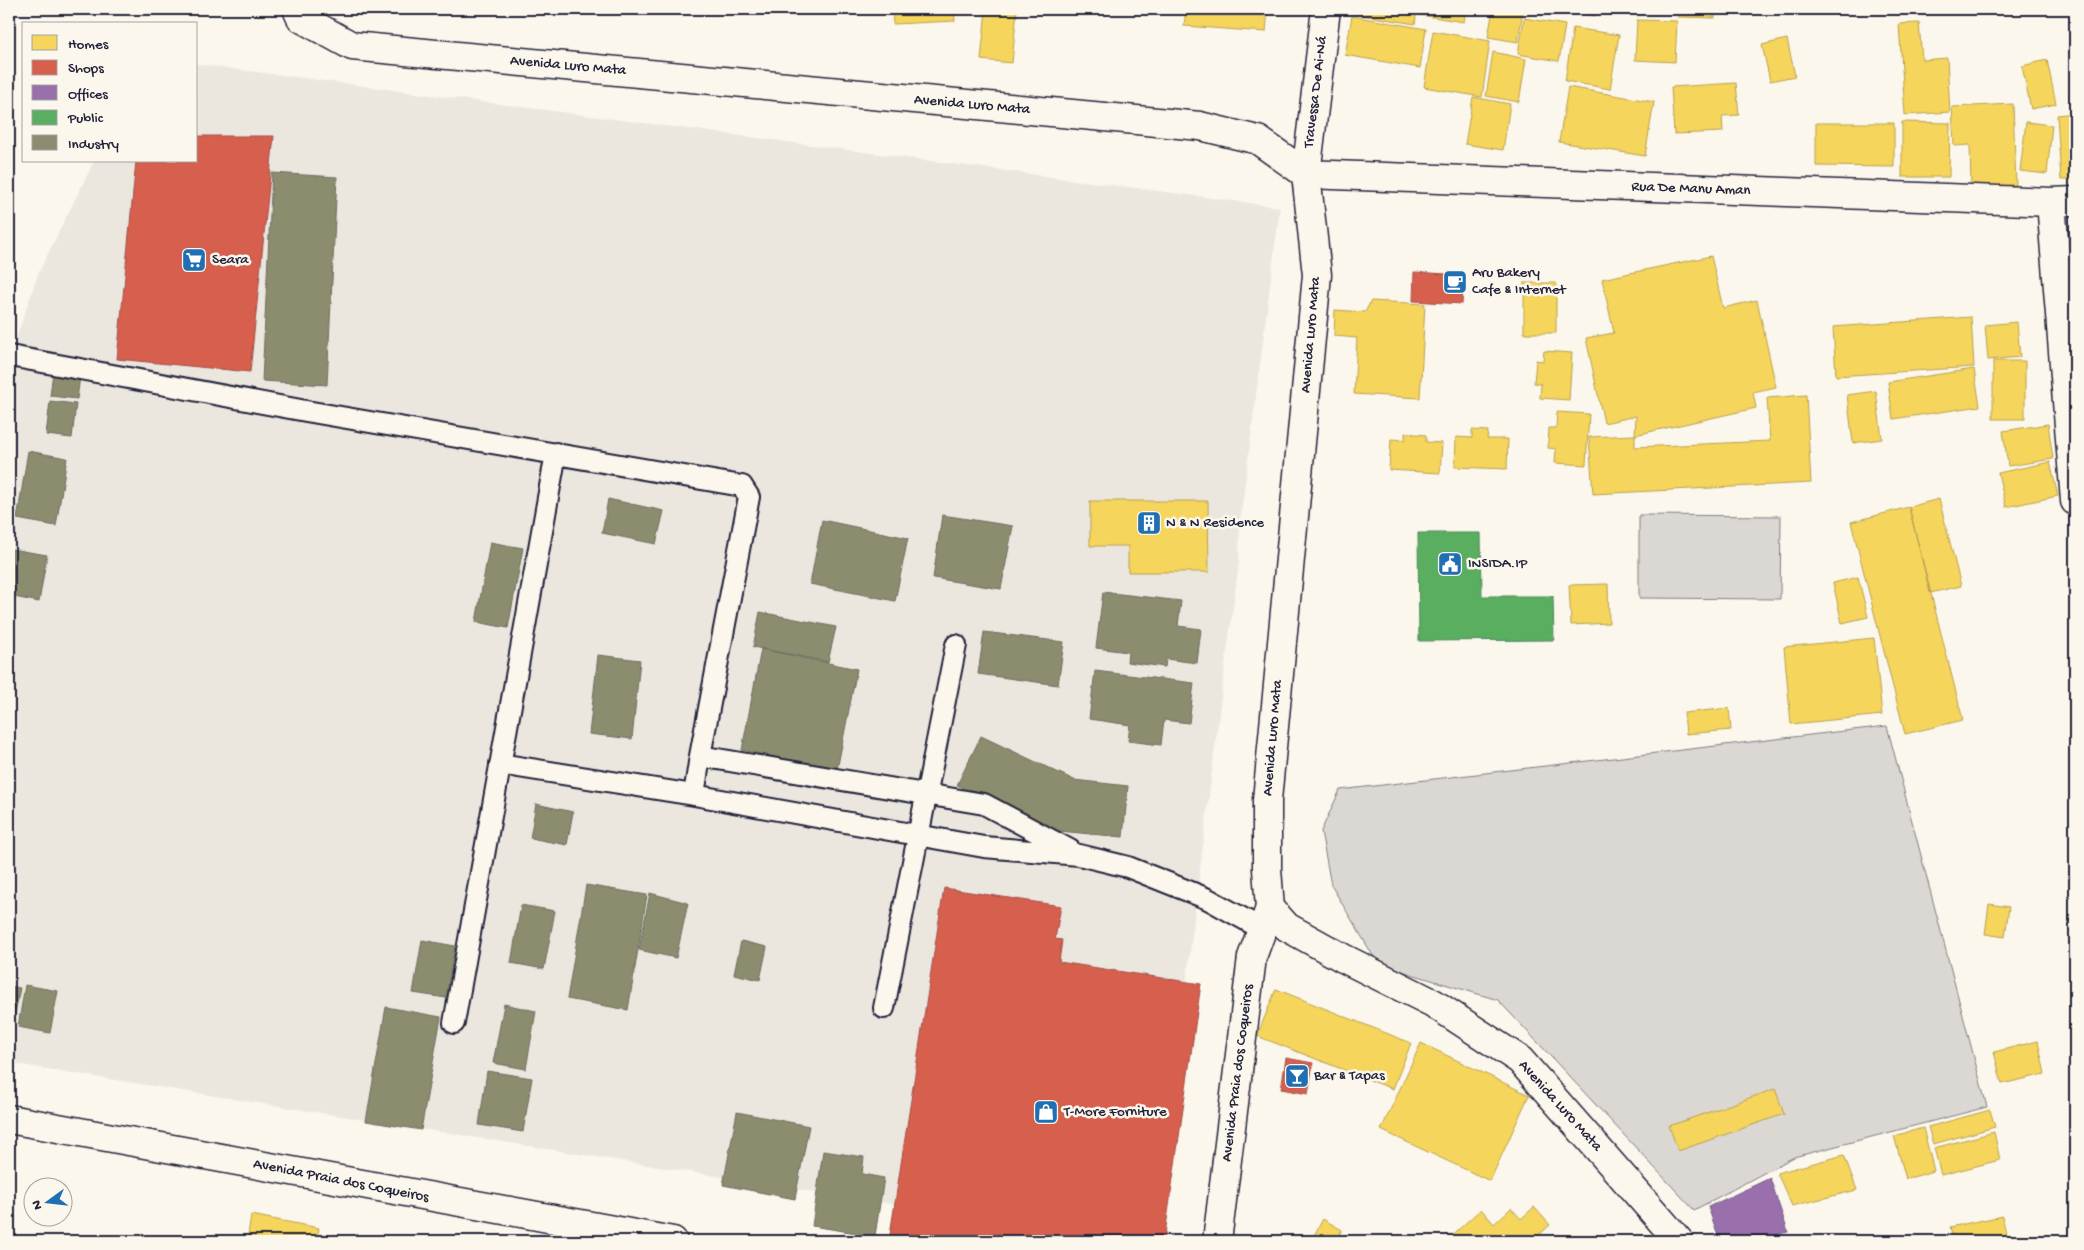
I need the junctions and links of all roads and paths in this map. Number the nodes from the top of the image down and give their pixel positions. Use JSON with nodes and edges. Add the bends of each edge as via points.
{"nodes":[{"id":1,"x":297,"y":9,"type":"edge"},
{"id":2,"x":1326,"y":9,"type":"edge"},
{"id":3,"x":1306,"y":174,"type":"junction"},
{"id":4,"x":2063,"y":201,"type":"edge"},
{"id":5,"x":10,"y":356,"type":"dead end"},
{"id":6,"x":556,"y":453,"type":"junction"},
{"id":7,"x":2075,"y":501,"type":"edge"},
{"id":8,"x":956,"y":645,"type":"dead end"},
{"id":9,"x":700,"y":756,"type":"junction"},
{"id":10,"x":500,"y":764,"type":"junction"},
{"id":11,"x":927,"y":794,"type":"junction"},
{"id":12,"x":694,"y":795,"type":"junction"},
{"id":13,"x":918,"y":835,"type":"junction"},
{"id":14,"x":1079,"y":855,"type":"junction"},
{"id":15,"x":1266,"y":918,"type":"junction"},
{"id":16,"x":884,"y":1008,"type":"dead end"},
{"id":17,"x":454,"y":1023,"type":"dead end"},
{"id":18,"x":9,"y":1119,"type":"edge"},
{"id":19,"x":629,"y":1238,"type":"edge"},
{"id":20,"x":672,"y":1241,"type":"edge"},
{"id":21,"x":1218,"y":1241,"type":"edge"},
{"id":22,"x":1679,"y":1241,"type":"edge"}],
"edges":[{"from":1,"to":3,"type":"main road","name":"Avenida Luro Mata","via":[[301,18],[352,46],[1200,126],[1258,140]]},
{"from":2,"to":3,"type":"main road","name":"Travessa De Ai-Ná"},
{"from":3,"to":4,"type":"main road","name":"Rua De Manu Aman"},
{"from":3,"to":15,"type":"main road","name":"Avenida Luro Mata","via":[[1317,275],[1267,800]]},
{"from":4,"to":7,"type":"main road"},
{"from":5,"to":6,"type":"lane","via":[[306,412]]},
{"from":6,"to":9,"type":"lane","via":[[742,486],[749,497]]},
{"from":6,"to":10,"type":"lane"},
{"from":8,"to":11,"type":"lane"},
{"from":9,"to":11,"type":"lane"},
{"from":9,"to":12,"type":"lane"},
{"from":10,"to":12,"type":"lane"},
{"from":10,"to":17,"type":"lane"},
{"from":11,"to":13,"type":"lane"},
{"from":11,"to":14,"type":"lane","via":[[984,804]]},
{"from":12,"to":13,"type":"lane"},
{"from":13,"to":14,"type":"lane","via":[[984,847]]},
{"from":13,"to":16,"type":"lane"},
{"from":14,"to":15,"type":"lane","via":[[1128,867],[1208,900]]},
{"from":15,"to":21,"type":"main road","name":"Avenida Praia dos Coqueiros","via":[[1252,957]]},
{"from":15,"to":22,"type":"main road","name":"Avenida Luro Mata","via":[[1433,1003],[1520,1060]]},
{"from":18,"to":19,"type":"main road","name":"Avenida Praia dos Coqueiros"},
{"from":19,"to":20,"type":"main road","name":"Avenida Praia dos Coqueiros"}]}
